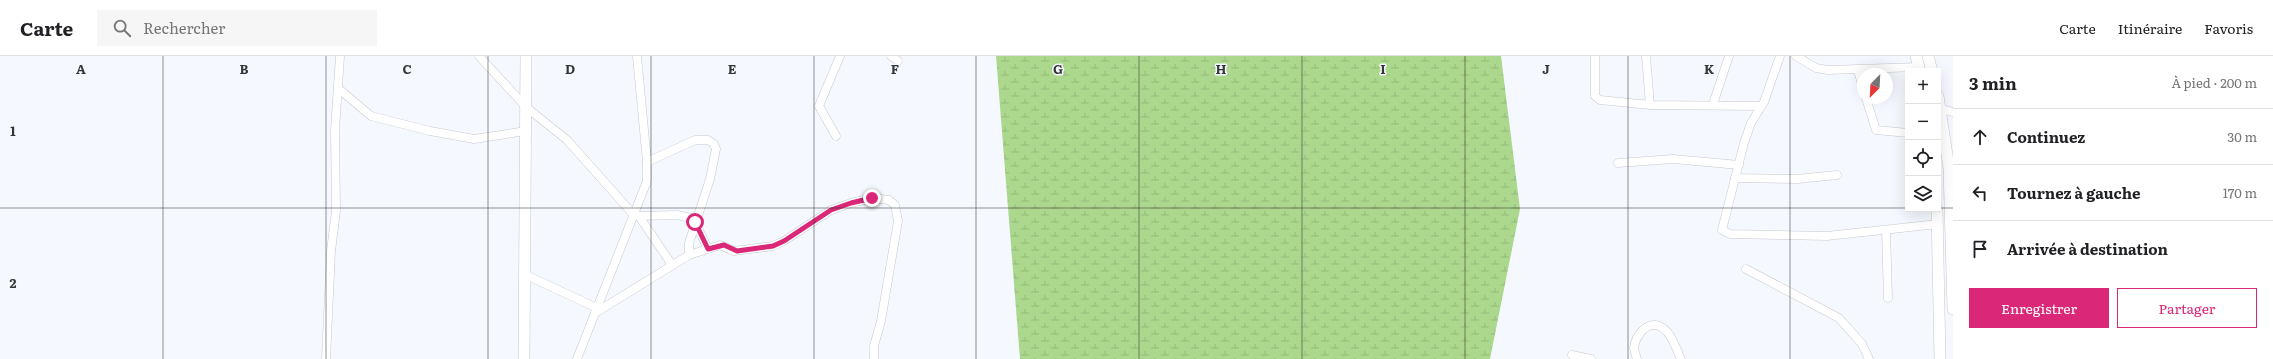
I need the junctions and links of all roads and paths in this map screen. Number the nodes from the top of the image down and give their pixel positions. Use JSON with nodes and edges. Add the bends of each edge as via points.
{"nodes":[{"id":1,"x":340,"y":56,"type":"edge"},
{"id":2,"x":479,"y":56,"type":"edge"},
{"id":3,"x":526,"y":56,"type":"edge"},
{"id":4,"x":637,"y":56,"type":"edge"},
{"id":5,"x":840,"y":56,"type":"edge"},
{"id":6,"x":890,"y":56,"type":"edge"},
{"id":7,"x":1595,"y":56,"type":"edge"},
{"id":8,"x":1646,"y":56,"type":"edge"},
{"id":9,"x":1729,"y":56,"type":"edge"},
{"id":10,"x":1780,"y":56,"type":"edge"},
{"id":11,"x":1796,"y":56,"type":"edge"},
{"id":12,"x":1916,"y":56,"type":"edge"},
{"id":13,"x":1928,"y":56,"type":"edge"},
{"id":14,"x":898,"y":61,"type":"dead end"},
{"id":15,"x":1919,"y":68,"type":"edge"},
{"id":16,"x":1931,"y":68,"type":"edge"},
{"id":17,"x":1893,"y":69,"type":"edge"},
{"id":18,"x":1905,"y":69,"type":"edge"},
{"id":19,"x":1857,"y":70,"type":"edge"},
{"id":20,"x":339,"y":89,"type":"junction"},
{"id":21,"x":1714,"y":104,"type":"junction"},
{"id":22,"x":1868,"y":104,"type":"edge"},
{"id":23,"x":1650,"y":105,"type":"junction"},
{"id":24,"x":526,"y":106,"type":"junction"},
{"id":25,"x":1761,"y":106,"type":"junction"},
{"id":26,"x":1941,"y":109,"type":"joint"},
{"id":27,"x":1953,"y":112,"type":"edge"},
{"id":28,"x":526,"y":132,"type":"junction"},
{"id":29,"x":1905,"y":133,"type":"edge"},
{"id":30,"x":836,"y":136,"type":"dead end"},
{"id":31,"x":647,"y":162,"type":"junction"},
{"id":32,"x":1618,"y":163,"type":"dead end"},
{"id":33,"x":1739,"y":165,"type":"junction"},
{"id":34,"x":1951,"y":168,"type":"edge"},
{"id":35,"x":1836,"y":175,"type":"dead end"},
{"id":36,"x":1735,"y":178,"type":"junction"},
{"id":37,"x":1937,"y":212,"type":"edge"},
{"id":38,"x":636,"y":215,"type":"junction"},
{"id":39,"x":1952,"y":219,"type":"edge"},
{"id":40,"x":696,"y":221,"type":"junction"},
{"id":41,"x":1938,"y":224,"type":"junction"},
{"id":42,"x":1886,"y":231,"type":"junction"},
{"id":43,"x":708,"y":249,"type":"junction"},
{"id":44,"x":689,"y":255,"type":"junction"},
{"id":45,"x":672,"y":265,"type":"junction"},
{"id":46,"x":1746,"y":268,"type":"dead end"},
{"id":47,"x":526,"y":275,"type":"junction"},
{"id":48,"x":1888,"y":298,"type":"dead end"},
{"id":49,"x":1953,"y":309,"type":"edge"},
{"id":50,"x":596,"y":310,"type":"junction"},
{"id":51,"x":1572,"y":355,"type":"dead end"},
{"id":52,"x":326,"y":359,"type":"edge"},
{"id":53,"x":524,"y":359,"type":"edge"},
{"id":54,"x":577,"y":359,"type":"edge"},
{"id":55,"x":874,"y":359,"type":"edge"},
{"id":56,"x":1590,"y":359,"type":"edge"},
{"id":57,"x":1637,"y":359,"type":"edge"},
{"id":58,"x":1680,"y":359,"type":"edge"},
{"id":59,"x":1869,"y":359,"type":"edge"},
{"id":60,"x":1940,"y":359,"type":"edge"}],
"edges":[{"from":1,"to":20,"type":"street"},
{"from":2,"to":24,"type":"street"},
{"from":3,"to":24,"type":"street"},
{"from":4,"to":31,"type":"street"},
{"from":5,"to":30,"type":"street","via":[[819,106]]},
{"from":6,"to":14,"type":"street"},
{"from":7,"to":23,"type":"street","via":[[1597,98],[1610,102]]},
{"from":8,"to":23,"type":"street"},
{"from":9,"to":21,"type":"street"},
{"from":10,"to":25,"type":"street"},
{"from":11,"to":19,"type":"street","via":[[1816,68]]},
{"from":12,"to":15,"type":"street"},
{"from":13,"to":16,"type":"street"},
{"from":17,"to":18,"type":"street"},
{"from":20,"to":28,"type":"street","via":[[372,116],[430,131],[474,139]]},
{"from":20,"to":52,"type":"street","via":[[334,130],[336,211],[331,251]]},
{"from":21,"to":23,"type":"street"},
{"from":21,"to":25,"type":"street"},
{"from":22,"to":29,"type":"street","via":[[1876,130]]},
{"from":24,"to":28,"type":"street"},
{"from":24,"to":38,"type":"street","via":[[567,140]]},
{"from":25,"to":33,"type":"street","via":[[1751,123]]},
{"from":26,"to":27,"type":"street"},
{"from":26,"to":34,"type":"street"},
{"from":28,"to":47,"type":"street"},
{"from":31,"to":38,"type":"street","via":[[647,181]]},
{"from":31,"to":40,"type":"street","via":[[695,140],[708,140],[714,144],[716,149],[710,179]]},
{"from":32,"to":33,"type":"street","via":[[1673,159]]},
{"from":33,"to":36,"type":"street"},
{"from":34,"to":39,"type":"street"},
{"from":35,"to":36,"type":"street","via":[[1797,179]]},
{"from":36,"to":42,"type":"street","via":[[1722,230],[1730,234],[1827,236]]},
{"from":37,"to":41,"type":"street"},
{"from":38,"to":40,"type":"street","via":[[677,215]]},
{"from":38,"to":45,"type":"street"},
{"from":38,"to":50,"type":"street"},
{"from":39,"to":49,"type":"street"},
{"from":40,"to":43,"type":"street"},
{"from":40,"to":44,"type":"street","via":[[689,242]]},
{"from":41,"to":42,"type":"street"},
{"from":41,"to":60,"type":"street"},
{"from":42,"to":48,"type":"street"},
{"from":43,"to":44,"type":"street"},
{"from":43,"to":55,"type":"street","via":[[724,245],[737,251],[773,246],[831,210],[872,198],[890,200],[895,205],[898,221],[874,346]]},
{"from":44,"to":45,"type":"street"},
{"from":45,"to":50,"type":"street"},
{"from":46,"to":59,"type":"street","via":[[1839,318],[1862,344]]},
{"from":47,"to":50,"type":"street"},
{"from":47,"to":53,"type":"street"},
{"from":50,"to":54,"type":"street"},
{"from":51,"to":56,"type":"street"},
{"from":57,"to":58,"type":"street","via":[[1634,349],[1637,338],[1644,328],[1653,325],[1665,330]]}]}
